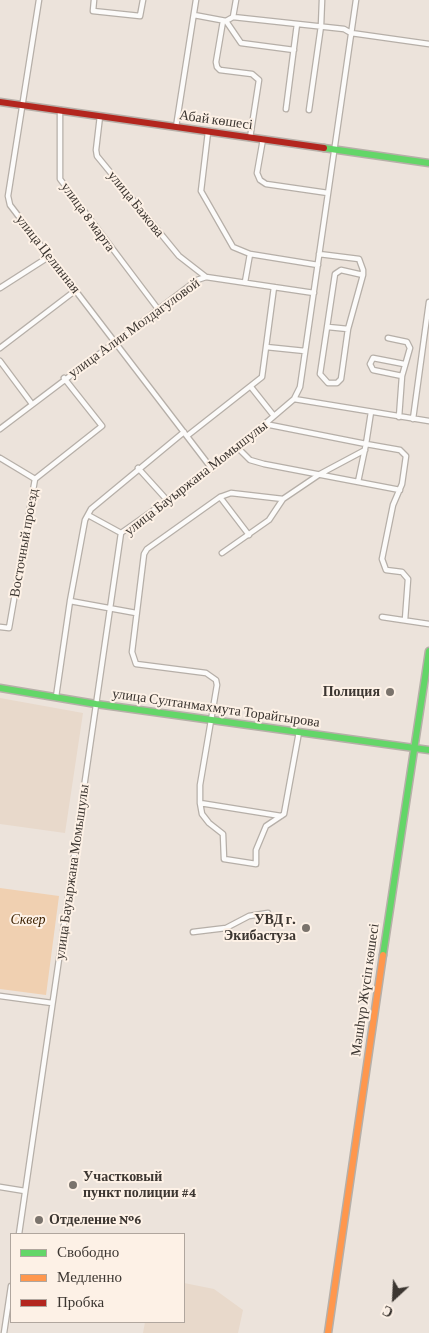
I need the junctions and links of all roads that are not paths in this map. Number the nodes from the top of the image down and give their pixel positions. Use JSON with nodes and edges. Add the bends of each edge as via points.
{"nodes":[{"id":1,"x":39,"y":0,"type":"edge"},
{"id":2,"x":94,"y":0,"type":"edge"},
{"id":3,"x":143,"y":0,"type":"edge"},
{"id":4,"x":196,"y":0,"type":"edge"},
{"id":5,"x":236,"y":0,"type":"edge"},
{"id":6,"x":322,"y":0,"type":"edge"},
{"id":7,"x":356,"y":0,"type":"edge"},
{"id":8,"x":194,"y":15,"type":"junction"},
{"id":9,"x":234,"y":17,"type":"junction"},
{"id":10,"x":224,"y":21,"type":"junction"},
{"id":11,"x":297,"y":24,"type":"junction"},
{"id":12,"x":321,"y":26,"type":"junction"},
{"id":13,"x":351,"y":33,"type":"junction"},
{"id":14,"x":429,"y":44,"type":"edge"},
{"id":15,"x":294,"y":50,"type":"junction"},
{"id":16,"x":0,"y":102,"type":"edge"},
{"id":17,"x":21,"y":105,"type":"junction"},
{"id":18,"x":286,"y":109,"type":"dead end"},
{"id":19,"x":60,"y":110,"type":"junction"},
{"id":20,"x":309,"y":110,"type":"dead end"},
{"id":21,"x":100,"y":116,"type":"junction"},
{"id":22,"x":176,"y":127,"type":"junction"},
{"id":23,"x":208,"y":132,"type":"junction"},
{"id":24,"x":250,"y":138,"type":"junction"},
{"id":25,"x":263,"y":139,"type":"junction"},
{"id":26,"x":334,"y":150,"type":"junction"},
{"id":27,"x":429,"y":163,"type":"edge"},
{"id":28,"x":328,"y":193,"type":"junction"},
{"id":29,"x":250,"y":254,"type":"junction"},
{"id":30,"x":319,"y":254,"type":"junction"},
{"id":31,"x":50,"y":256,"type":"junction"},
{"id":32,"x":318,"y":265,"type":"junction"},
{"id":33,"x":363,"y":275,"type":"junction"},
{"id":34,"x":206,"y":277,"type":"junction"},
{"id":35,"x":245,"y":282,"type":"junction"},
{"id":36,"x":274,"y":287,"type":"junction"},
{"id":37,"x":0,"y":288,"type":"edge"},
{"id":38,"x":76,"y":290,"type":"junction"},
{"id":39,"x":314,"y":293,"type":"junction"},
{"id":40,"x":429,"y":302,"type":"edge"},
{"id":41,"x":158,"y":309,"type":"junction"},
{"id":42,"x":428,"y":311,"type":"edge"},
{"id":43,"x":328,"y":327,"type":"junction"},
{"id":44,"x":348,"y":329,"type":"junction"},
{"id":45,"x":388,"y":338,"type":"dead end"},
{"id":46,"x":115,"y":341,"type":"junction"},
{"id":47,"x":266,"y":346,"type":"junction"},
{"id":48,"x":0,"y":348,"type":"edge"},
{"id":49,"x":305,"y":351,"type":"junction"},
{"id":50,"x":0,"y":361,"type":"edge"},
{"id":51,"x":404,"y":364,"type":"junction"},
{"id":52,"x":402,"y":376,"type":"junction"},
{"id":53,"x":64,"y":378,"type":"junction"},
{"id":54,"x":251,"y":387,"type":"junction"},
{"id":55,"x":294,"y":399,"type":"junction"},
{"id":56,"x":32,"y":404,"type":"junction"},
{"id":57,"x":371,"y":412,"type":"junction"},
{"id":58,"x":274,"y":416,"type":"junction"},
{"id":59,"x":399,"y":417,"type":"junction"},
{"id":60,"x":413,"y":419,"type":"junction"},
{"id":61,"x":429,"y":421,"type":"edge"},
{"id":62,"x":265,"y":424,"type":"junction"},
{"id":63,"x":0,"y":429,"type":"edge"},
{"id":64,"x":185,"y":434,"type":"junction"},
{"id":65,"x":237,"y":447,"type":"junction"},
{"id":66,"x":365,"y":447,"type":"junction"},
{"id":67,"x":0,"y":458,"type":"edge"},
{"id":68,"x":138,"y":468,"type":"junction"},
{"id":69,"x":212,"y":468,"type":"junction"},
{"id":70,"x":320,"y":474,"type":"junction"},
{"id":71,"x":35,"y":479,"type":"junction"},
{"id":72,"x":358,"y":482,"type":"junction"},
{"id":73,"x":400,"y":490,"type":"junction"},
{"id":74,"x":220,"y":497,"type":"junction"},
{"id":75,"x":283,"y":499,"type":"junction"},
{"id":76,"x":167,"y":500,"type":"junction"},
{"id":77,"x":88,"y":515,"type":"junction"},
{"id":78,"x":121,"y":533,"type":"junction"},
{"id":79,"x":249,"y":535,"type":"junction"},
{"id":80,"x":222,"y":553,"type":"dead end"},
{"id":81,"x":70,"y":601,"type":"junction"},
{"id":82,"x":111,"y":608,"type":"junction"},
{"id":83,"x":136,"y":613,"type":"junction"},
{"id":84,"x":382,"y":617,"type":"dead end"},
{"id":85,"x":404,"y":620,"type":"junction"},
{"id":86,"x":429,"y":624,"type":"edge"},
{"id":87,"x":0,"y":627,"type":"edge"},
{"id":88,"x":429,"y":651,"type":"edge"},
{"id":89,"x":0,"y":688,"type":"edge"},
{"id":90,"x":56,"y":697,"type":"junction"},
{"id":91,"x":96,"y":704,"type":"junction"},
{"id":92,"x":212,"y":720,"type":"junction"},
{"id":93,"x":299,"y":732,"type":"junction"},
{"id":94,"x":415,"y":748,"type":"junction"},
{"id":95,"x":429,"y":750,"type":"edge"},
{"id":96,"x":200,"y":804,"type":"junction"},
{"id":97,"x":283,"y":816,"type":"junction"},
{"id":98,"x":268,"y":913,"type":"dead end"},
{"id":99,"x":193,"y":932,"type":"dead end"},
{"id":100,"x":0,"y":996,"type":"edge"},
{"id":101,"x":52,"y":1003,"type":"junction"},
{"id":102,"x":0,"y":1187,"type":"edge"},
{"id":103,"x":25,"y":1191,"type":"junction"},
{"id":104,"x":19,"y":1233,"type":"edge"},
{"id":105,"x":10,"y":1293,"type":"edge"},
{"id":106,"x":4,"y":1333,"type":"edge"},
{"id":107,"x":328,"y":1333,"type":"edge"}],
"edges":[{"from":1,"to":17,"type":"street","name":"улица Целинная"},
{"from":2,"to":3,"type":"street","via":[[93,11],[140,16]]},
{"from":4,"to":8,"type":"street"},
{"from":5,"to":9,"type":"street"},
{"from":6,"to":12,"type":"street"},
{"from":7,"to":13,"type":"street"},
{"from":8,"to":10,"type":"street"},
{"from":8,"to":22,"type":"street"},
{"from":9,"to":10,"type":"street"},
{"from":9,"to":11,"type":"street"},
{"from":10,"to":15,"type":"street","via":[[241,43]]},
{"from":10,"to":24,"type":"street","via":[[217,67],[252,74],[259,80]]},
{"from":11,"to":12,"type":"street"},
{"from":11,"to":15,"type":"street"},
{"from":12,"to":13,"type":"street"},
{"from":12,"to":20,"type":"street"},
{"from":13,"to":14,"type":"street"},
{"from":13,"to":26,"type":"street"},
{"from":15,"to":18,"type":"street"},
{"from":16,"to":17,"type":"street","name":"Абай көшесі"},
{"from":17,"to":19,"type":"street","name":"Абай көшесі"},
{"from":17,"to":31,"type":"street","name":"улица Целинная","via":[[8,196],[10,205]]},
{"from":19,"to":21,"type":"street","name":"Абай көшесі"},
{"from":19,"to":41,"type":"street","name":"улица 8 марта","via":[[60,179]]},
{"from":21,"to":22,"type":"street","name":"Абай көшесі"},
{"from":21,"to":34,"type":"street","name":"улица Бажова","via":[[97,156],[179,256]]},
{"from":22,"to":23,"type":"street","name":"Абай көшесі"},
{"from":23,"to":24,"type":"street","name":"Абай көшесі"},
{"from":23,"to":29,"type":"street","via":[[201,191],[233,247]]},
{"from":24,"to":25,"type":"street","name":"Абай көшесі"},
{"from":25,"to":26,"type":"street","name":"Абай көшесі"},
{"from":25,"to":28,"type":"street","via":[[257,173],[260,180],[266,184]]},
{"from":26,"to":27,"type":"street","name":"Абай көшесі"},
{"from":26,"to":28,"type":"street"},
{"from":28,"to":30,"type":"street"},
{"from":29,"to":32,"type":"street"},
{"from":29,"to":35,"type":"street"},
{"from":30,"to":32,"type":"street"},
{"from":30,"to":33,"type":"street","via":[[359,259]]},
{"from":31,"to":37,"type":"street"},
{"from":31,"to":38,"type":"street","name":"улица Целинная"},
{"from":32,"to":39,"type":"street"},
{"from":33,"to":43,"type":"street","via":[[341,270],[335,274]]},
{"from":33,"to":44,"type":"street"},
{"from":34,"to":35,"type":"street","name":"улица Алии Молдагуловой"},
{"from":34,"to":41,"type":"street","name":"улица Алии Молдагуловой"},
{"from":35,"to":36,"type":"street","name":"улица Алии Молдагуловой"},
{"from":36,"to":39,"type":"street","name":"улица Алии Молдагуловой"},
{"from":36,"to":47,"type":"street"},
{"from":38,"to":46,"type":"street","name":"улица Целинная"},
{"from":38,"to":48,"type":"street"},
{"from":39,"to":49,"type":"street"},
{"from":40,"to":42,"type":"street"},
{"from":41,"to":46,"type":"street","name":"улица Алии Молдагуловой"},
{"from":42,"to":60,"type":"street"},
{"from":43,"to":44,"type":"street"},
{"from":43,"to":44,"type":"street","via":[[320,374],[328,382],[337,383],[341,379]]},
{"from":45,"to":51,"type":"street","via":[[409,344]]},
{"from":46,"to":53,"type":"street","name":"улица Алии Молдагуловой"},
{"from":46,"to":64,"type":"street","name":"улица Целинная"},
{"from":47,"to":49,"type":"street"},
{"from":47,"to":54,"type":"street","via":[[262,376]]},
{"from":49,"to":55,"type":"street","via":[[300,387]]},
{"from":50,"to":56,"type":"street"},
{"from":51,"to":52,"type":"street"},
{"from":51,"to":52,"type":"street","via":[[373,358],[370,364],[373,370]]},
{"from":52,"to":59,"type":"street"},
{"from":53,"to":56,"type":"street","name":"улица Алии Молдагуловой"},
{"from":53,"to":71,"type":"street","name":"Восточный проезд","via":[[102,426]]},
{"from":54,"to":58,"type":"street"},
{"from":54,"to":64,"type":"street"},
{"from":55,"to":57,"type":"street"},
{"from":55,"to":58,"type":"street","name":"улица Бауыржана Момышулы"},
{"from":56,"to":63,"type":"street","name":"улица Алии Молдагуловой"},
{"from":57,"to":59,"type":"street"},
{"from":57,"to":66,"type":"street"},
{"from":58,"to":62,"type":"street","name":"улица Бауыржана Момышулы"},
{"from":59,"to":60,"type":"street"},
{"from":60,"to":61,"type":"street"},
{"from":62,"to":65,"type":"street","name":"улица Бауыржана Момышулы"},
{"from":62,"to":66,"type":"street"},
{"from":64,"to":68,"type":"street"},
{"from":64,"to":69,"type":"street","name":"улица Целинная"},
{"from":65,"to":69,"type":"street","name":"улица Бауыржана Момышулы"},
{"from":65,"to":70,"type":"street","via":[[250,460]]},
{"from":66,"to":70,"type":"street"},
{"from":66,"to":72,"type":"street"},
{"from":66,"to":73,"type":"street","via":[[404,452]]},
{"from":67,"to":71,"type":"street","name":"Восточный проезд"},
{"from":68,"to":76,"type":"street"},
{"from":68,"to":77,"type":"street","via":[[90,508]]},
{"from":69,"to":76,"type":"street","name":"улица Бауыржана Момышулы"},
{"from":70,"to":72,"type":"street"},
{"from":70,"to":75,"type":"street"},
{"from":71,"to":87,"type":"street","name":"Восточный проезд","via":[[9,628]]},
{"from":72,"to":73,"type":"street"},
{"from":73,"to":85,"type":"street","via":[[393,504],[382,560],[386,570],[402,572],[408,579]]},
{"from":74,"to":75,"type":"street","via":[[231,493]]},
{"from":74,"to":79,"type":"street"},
{"from":74,"to":83,"type":"street","via":[[147,549]]},
{"from":75,"to":79,"type":"street","via":[[269,520]]},
{"from":76,"to":78,"type":"street","name":"улица Бауыржана Момышулы"},
{"from":77,"to":78,"type":"street"},
{"from":77,"to":81,"type":"street"},
{"from":78,"to":82,"type":"street","name":"улица Бауыржана Момышулы"},
{"from":79,"to":80,"type":"street"},
{"from":81,"to":82,"type":"street"},
{"from":81,"to":90,"type":"street"},
{"from":82,"to":83,"type":"street"},
{"from":82,"to":91,"type":"street","name":"улица Бауыржана Момышулы"},
{"from":83,"to":92,"type":"street","via":[[132,652],[136,664],[212,676],[217,685]]},
{"from":84,"to":85,"type":"street"},
{"from":85,"to":86,"type":"street"},
{"from":88,"to":94,"type":"street","name":"Мәшһүр Жүсіп көшесі"},
{"from":89,"to":90,"type":"street","name":"улица Султанмахмута Торайгырова"},
{"from":90,"to":91,"type":"street","name":"улица Султанмахмута Торайгырова"},
{"from":91,"to":92,"type":"street","name":"улица Султанмахмута Торайгырова"},
{"from":91,"to":101,"type":"street","name":"улица Бауыржана Момышулы"},
{"from":92,"to":93,"type":"street","name":"улица Султанмахмута Торайгырова"},
{"from":92,"to":96,"type":"street","via":[[200,785]]},
{"from":93,"to":94,"type":"street","name":"улица Султанмахмута Торайгырова"},
{"from":93,"to":97,"type":"street"},
{"from":94,"to":95,"type":"street","name":"улица Султанмахмута Торайгырова"},
{"from":94,"to":107,"type":"street","name":"Мәшһүр Жүсіп көшесі"},
{"from":96,"to":97,"type":"street"},
{"from":96,"to":97,"type":"street","via":[[202,814],[223,834],[224,859],[242,863],[256,864],[256,850],[265,828]]},
{"from":98,"to":99,"type":"street","via":[[242,919],[226,928]]},
{"from":100,"to":101,"type":"street"},
{"from":101,"to":103,"type":"street","name":"улица Бауыржана Момышулы"},
{"from":102,"to":103,"type":"street"},
{"from":103,"to":104,"type":"street","name":"улица Бауыржана Момышулы"},
{"from":105,"to":106,"type":"street"}]}
